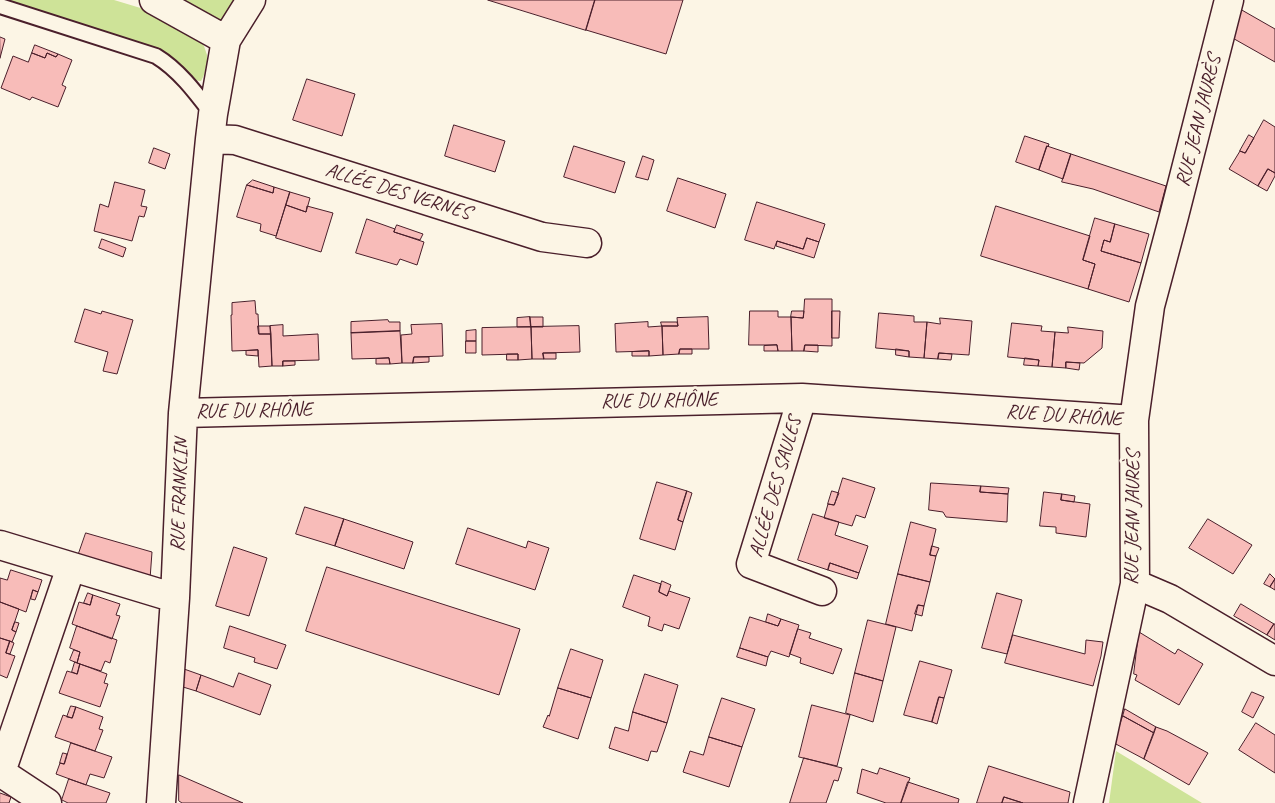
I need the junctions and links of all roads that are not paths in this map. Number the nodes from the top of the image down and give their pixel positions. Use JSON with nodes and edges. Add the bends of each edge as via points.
{"nodes":[{"id":1,"x":154,"y":0,"type":"edge"},
{"id":2,"x":251,"y":0,"type":"edge"},
{"id":3,"x":1229,"y":0,"type":"edge"},
{"id":4,"x":0,"y":6,"type":"edge"},
{"id":5,"x":226,"y":40,"type":"junction"},
{"id":6,"x":211,"y":126,"type":"junction"},
{"id":7,"x":587,"y":243,"type":"dead end"},
{"id":8,"x":802,"y":398,"type":"junction"},
{"id":9,"x":184,"y":413,"type":"junction"},
{"id":10,"x":1134,"y":420,"type":"junction"},
{"id":11,"x":0,"y":545,"type":"edge"},
{"id":12,"x":71,"y":567,"type":"junction"},
{"id":13,"x":1135,"y":584,"type":"junction"},
{"id":14,"x":822,"y":591,"type":"dead end"},
{"id":15,"x":176,"y":598,"type":"junction"},
{"id":16,"x":1275,"y":661,"type":"edge"},
{"id":17,"x":1,"y":772,"type":"edge"},
{"id":18,"x":46,"y":803,"type":"edge"},
{"id":19,"x":161,"y":803,"type":"edge"},
{"id":20,"x":1088,"y":803,"type":"edge"}],
"edges":[{"from":1,"to":5,"type":"street"},
{"from":2,"to":5,"type":"street"},
{"from":3,"to":10,"type":"street","name":"RUE JEAN JAURÈS","via":[[1150,306]]},
{"from":4,"to":6,"type":"lane","via":[[164,60],[187,82]]},
{"from":5,"to":6,"type":"street","name":"RUE FRANKLIN"},
{"from":6,"to":7,"type":"street","name":"ALLÉE DES VERNES","via":[[234,140],[542,237]]},
{"from":6,"to":9,"type":"street","name":"RUE FRANKLIN"},
{"from":8,"to":9,"type":"street","name":"RUE DU RHÔNE"},
{"from":8,"to":10,"type":"street","name":"RUE DU RHÔNE"},
{"from":8,"to":14,"type":"street","name":"ALLÉE DES SAULES","via":[[751,564]]},
{"from":9,"to":15,"type":"street","name":"RUE FRANKLIN"},
{"from":10,"to":13,"type":"street","name":"RUE JEAN JAURÈS"},
{"from":11,"to":12,"type":"street"},
{"from":12,"to":15,"type":"street"},
{"from":12,"to":17,"type":"street"},
{"from":13,"to":16,"type":"street","via":[[1170,599]]},
{"from":13,"to":20,"type":"street","name":"RUE JEAN JAURÈS"},
{"from":15,"to":19,"type":"street","name":"RUE FRANKLIN"},
{"from":17,"to":18,"type":"street"}]}
